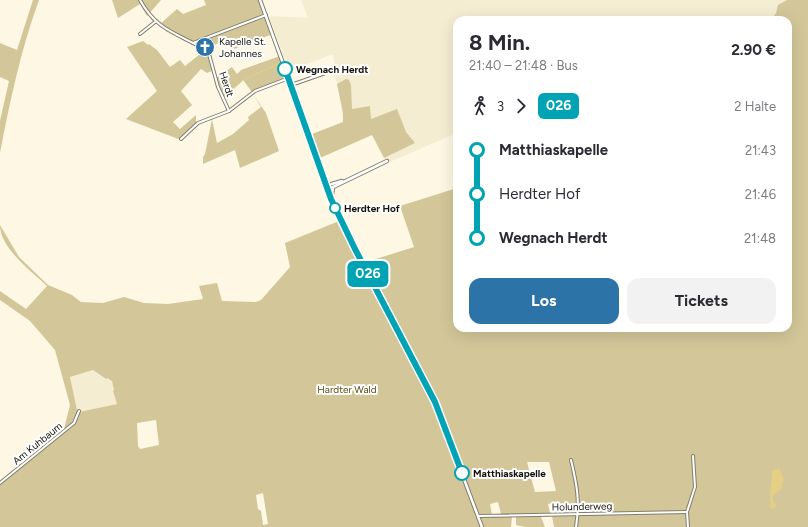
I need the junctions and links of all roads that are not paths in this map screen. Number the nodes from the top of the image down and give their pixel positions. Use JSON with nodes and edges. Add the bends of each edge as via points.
{"nodes":[{"id":1,"x":140,"y":0,"type":"edge"},
{"id":2,"x":260,"y":0,"type":"edge"},
{"id":3,"x":266,"y":15,"type":"junction"},
{"id":4,"x":155,"y":22,"type":"junction"},
{"id":5,"x":140,"y":34,"type":"dead end"},
{"id":6,"x":193,"y":43,"type":"junction"},
{"id":7,"x":334,"y":70,"type":"dead end"},
{"id":8,"x":289,"y":78,"type":"junction"},
{"id":9,"x":291,"y":85,"type":"junction"},
{"id":10,"x":229,"y":111,"type":"junction"},
{"id":11,"x":181,"y":138,"type":"dead end"},
{"id":12,"x":386,"y":161,"type":"dead end"},
{"id":13,"x":347,"y":180,"type":"junction"},
{"id":14,"x":325,"y":186,"type":"junction"},
{"id":15,"x":333,"y":188,"type":"junction"},
{"id":16,"x":327,"y":190,"type":"junction"},
{"id":17,"x":331,"y":199,"type":"junction"},
{"id":18,"x":79,"y":411,"type":"dead end"},
{"id":19,"x":693,"y":456,"type":"dead end"},
{"id":20,"x":571,"y":460,"type":"dead end"},
{"id":21,"x":0,"y":483,"type":"edge"},
{"id":22,"x":687,"y":512,"type":"junction"},
{"id":23,"x":578,"y":514,"type":"junction"},
{"id":24,"x":478,"y":516,"type":"junction"},
{"id":25,"x":482,"y":527,"type":"edge"},
{"id":26,"x":576,"y":527,"type":"edge"},
{"id":27,"x":688,"y":527,"type":"edge"}],
"edges":[{"from":1,"to":4,"type":"street","name":"Herdt"},
{"from":2,"to":3,"type":"main road"},
{"from":3,"to":6,"type":"street"},
{"from":3,"to":8,"type":"main road"},
{"from":4,"to":5,"type":"street"},
{"from":4,"to":6,"type":"street","name":"Herdt"},
{"from":6,"to":10,"type":"street","name":"Herdt","via":[[209,54],[218,87]]},
{"from":7,"to":9,"type":"street"},
{"from":8,"to":9,"type":"main road"},
{"from":8,"to":10,"type":"street","name":"Herdt","via":[[255,91]]},
{"from":9,"to":14,"type":"main road"},
{"from":10,"to":11,"type":"street","name":"Herdt","via":[[198,123]]},
{"from":12,"to":13,"type":"main road"},
{"from":13,"to":14,"type":"main road"},
{"from":13,"to":15,"type":"main road"},
{"from":14,"to":16,"type":"main road"},
{"from":15,"to":16,"type":"main road"},
{"from":15,"to":17,"type":"main road"},
{"from":16,"to":17,"type":"main road"},
{"from":17,"to":24,"type":"main road","via":[[435,402]]},
{"from":18,"to":21,"type":"street","name":"Am Kuhbaum","via":[[74,422],[59,436]]},
{"from":19,"to":22,"type":"street","via":[[695,487]]},
{"from":20,"to":23,"type":"street","via":[[578,491]]},
{"from":22,"to":23,"type":"street","name":"Holunderweg"},
{"from":22,"to":27,"type":"street"},
{"from":23,"to":24,"type":"street","name":"Holunderweg"},
{"from":23,"to":26,"type":"street"},
{"from":24,"to":25,"type":"main road"}]}
